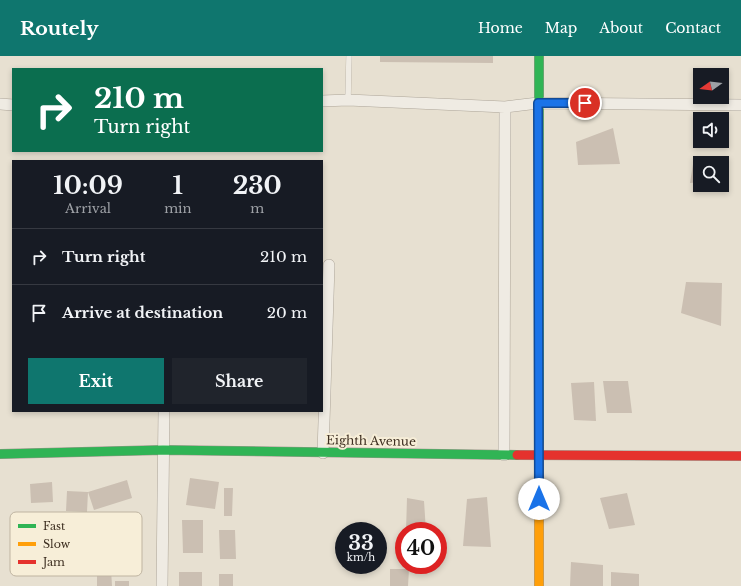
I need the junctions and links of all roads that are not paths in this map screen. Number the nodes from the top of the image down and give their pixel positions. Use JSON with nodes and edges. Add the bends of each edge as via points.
{"nodes":[{"id":1,"x":349,"y":56,"type":"edge"},
{"id":2,"x":539,"y":56,"type":"edge"},
{"id":3,"x":348,"y":100,"type":"junction"},
{"id":4,"x":323,"y":101,"type":"edge"},
{"id":5,"x":538,"y":103,"type":"junction"},
{"id":6,"x":0,"y":104,"type":"edge"},
{"id":7,"x":12,"y":105,"type":"edge"},
{"id":8,"x":741,"y":106,"type":"edge"},
{"id":9,"x":505,"y":107,"type":"junction"},
{"id":10,"x":329,"y":265,"type":"dead end"},
{"id":11,"x":164,"y":412,"type":"edge"},
{"id":12,"x":163,"y":450,"type":"junction"},
{"id":13,"x":323,"y":453,"type":"junction"},
{"id":14,"x":0,"y":454,"type":"edge"},
{"id":15,"x":504,"y":456,"type":"junction"},
{"id":16,"x":539,"y":456,"type":"junction"},
{"id":17,"x":741,"y":456,"type":"edge"},
{"id":18,"x":162,"y":586,"type":"edge"},
{"id":19,"x":539,"y":586,"type":"edge"}],
"edges":[{"from":1,"to":3,"type":"lane"},
{"from":2,"to":5,"type":"street"},
{"from":3,"to":4,"type":"street"},
{"from":3,"to":9,"type":"street"},
{"from":5,"to":8,"type":"street"},
{"from":5,"to":9,"type":"street"},
{"from":5,"to":16,"type":"street"},
{"from":6,"to":7,"type":"street"},
{"from":9,"to":15,"type":"street"},
{"from":10,"to":13,"type":"street"},
{"from":11,"to":12,"type":"street"},
{"from":12,"to":13,"type":"street","name":"Eighth Avenue"},
{"from":12,"to":14,"type":"street","name":"Eighth Avenue"},
{"from":12,"to":18,"type":"street"},
{"from":13,"to":15,"type":"street","name":"Eighth Avenue"},
{"from":15,"to":16,"type":"street","name":"Eighth Avenue"},
{"from":16,"to":17,"type":"street","name":"Eighth Avenue"},
{"from":16,"to":19,"type":"street"}]}
